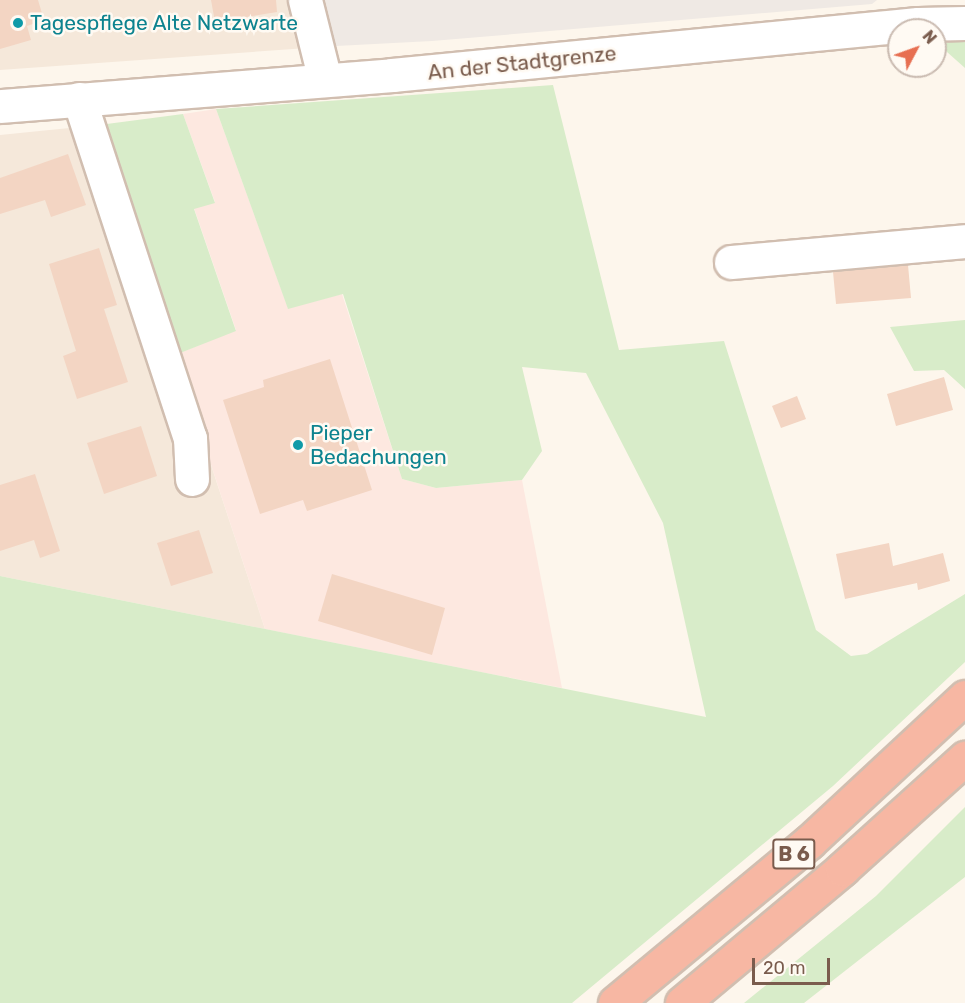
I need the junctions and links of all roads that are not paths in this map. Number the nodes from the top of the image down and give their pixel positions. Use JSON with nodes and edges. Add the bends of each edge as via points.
{"nodes":[{"id":1,"x":305,"y":0,"type":"edge"},
{"id":2,"x":917,"y":12,"type":"edge"},
{"id":3,"x":965,"y":22,"type":"edge"},
{"id":4,"x":325,"y":80,"type":"junction"},
{"id":5,"x":79,"y":99,"type":"junction"},
{"id":6,"x":0,"y":106,"type":"edge"},
{"id":7,"x":965,"y":241,"type":"edge"},
{"id":8,"x":731,"y":262,"type":"dead end"},
{"id":9,"x":192,"y":479,"type":"dead end"},
{"id":10,"x":965,"y":697,"type":"edge"},
{"id":11,"x":965,"y":758,"type":"edge"},
{"id":12,"x":615,"y":1003,"type":"edge"},
{"id":13,"x":682,"y":1003,"type":"edge"}],
"edges":[{"from":1,"to":4,"type":"street"},
{"from":2,"to":3,"type":"street","name":"An der Stadtgrenze"},
{"from":2,"to":4,"type":"street","name":"An der Stadtgrenze"},
{"from":4,"to":5,"type":"street","name":"An der Stadtgrenze"},
{"from":5,"to":6,"type":"street","name":"An der Stadtgrenze"},
{"from":5,"to":9,"type":"street","via":[[190,438]]},
{"from":7,"to":8,"type":"street"},
{"from":10,"to":12,"type":"highway","number":"B 6","via":[[809,842]]},
{"from":11,"to":13,"type":"highway","number":"B 6","via":[[842,869]]}]}
